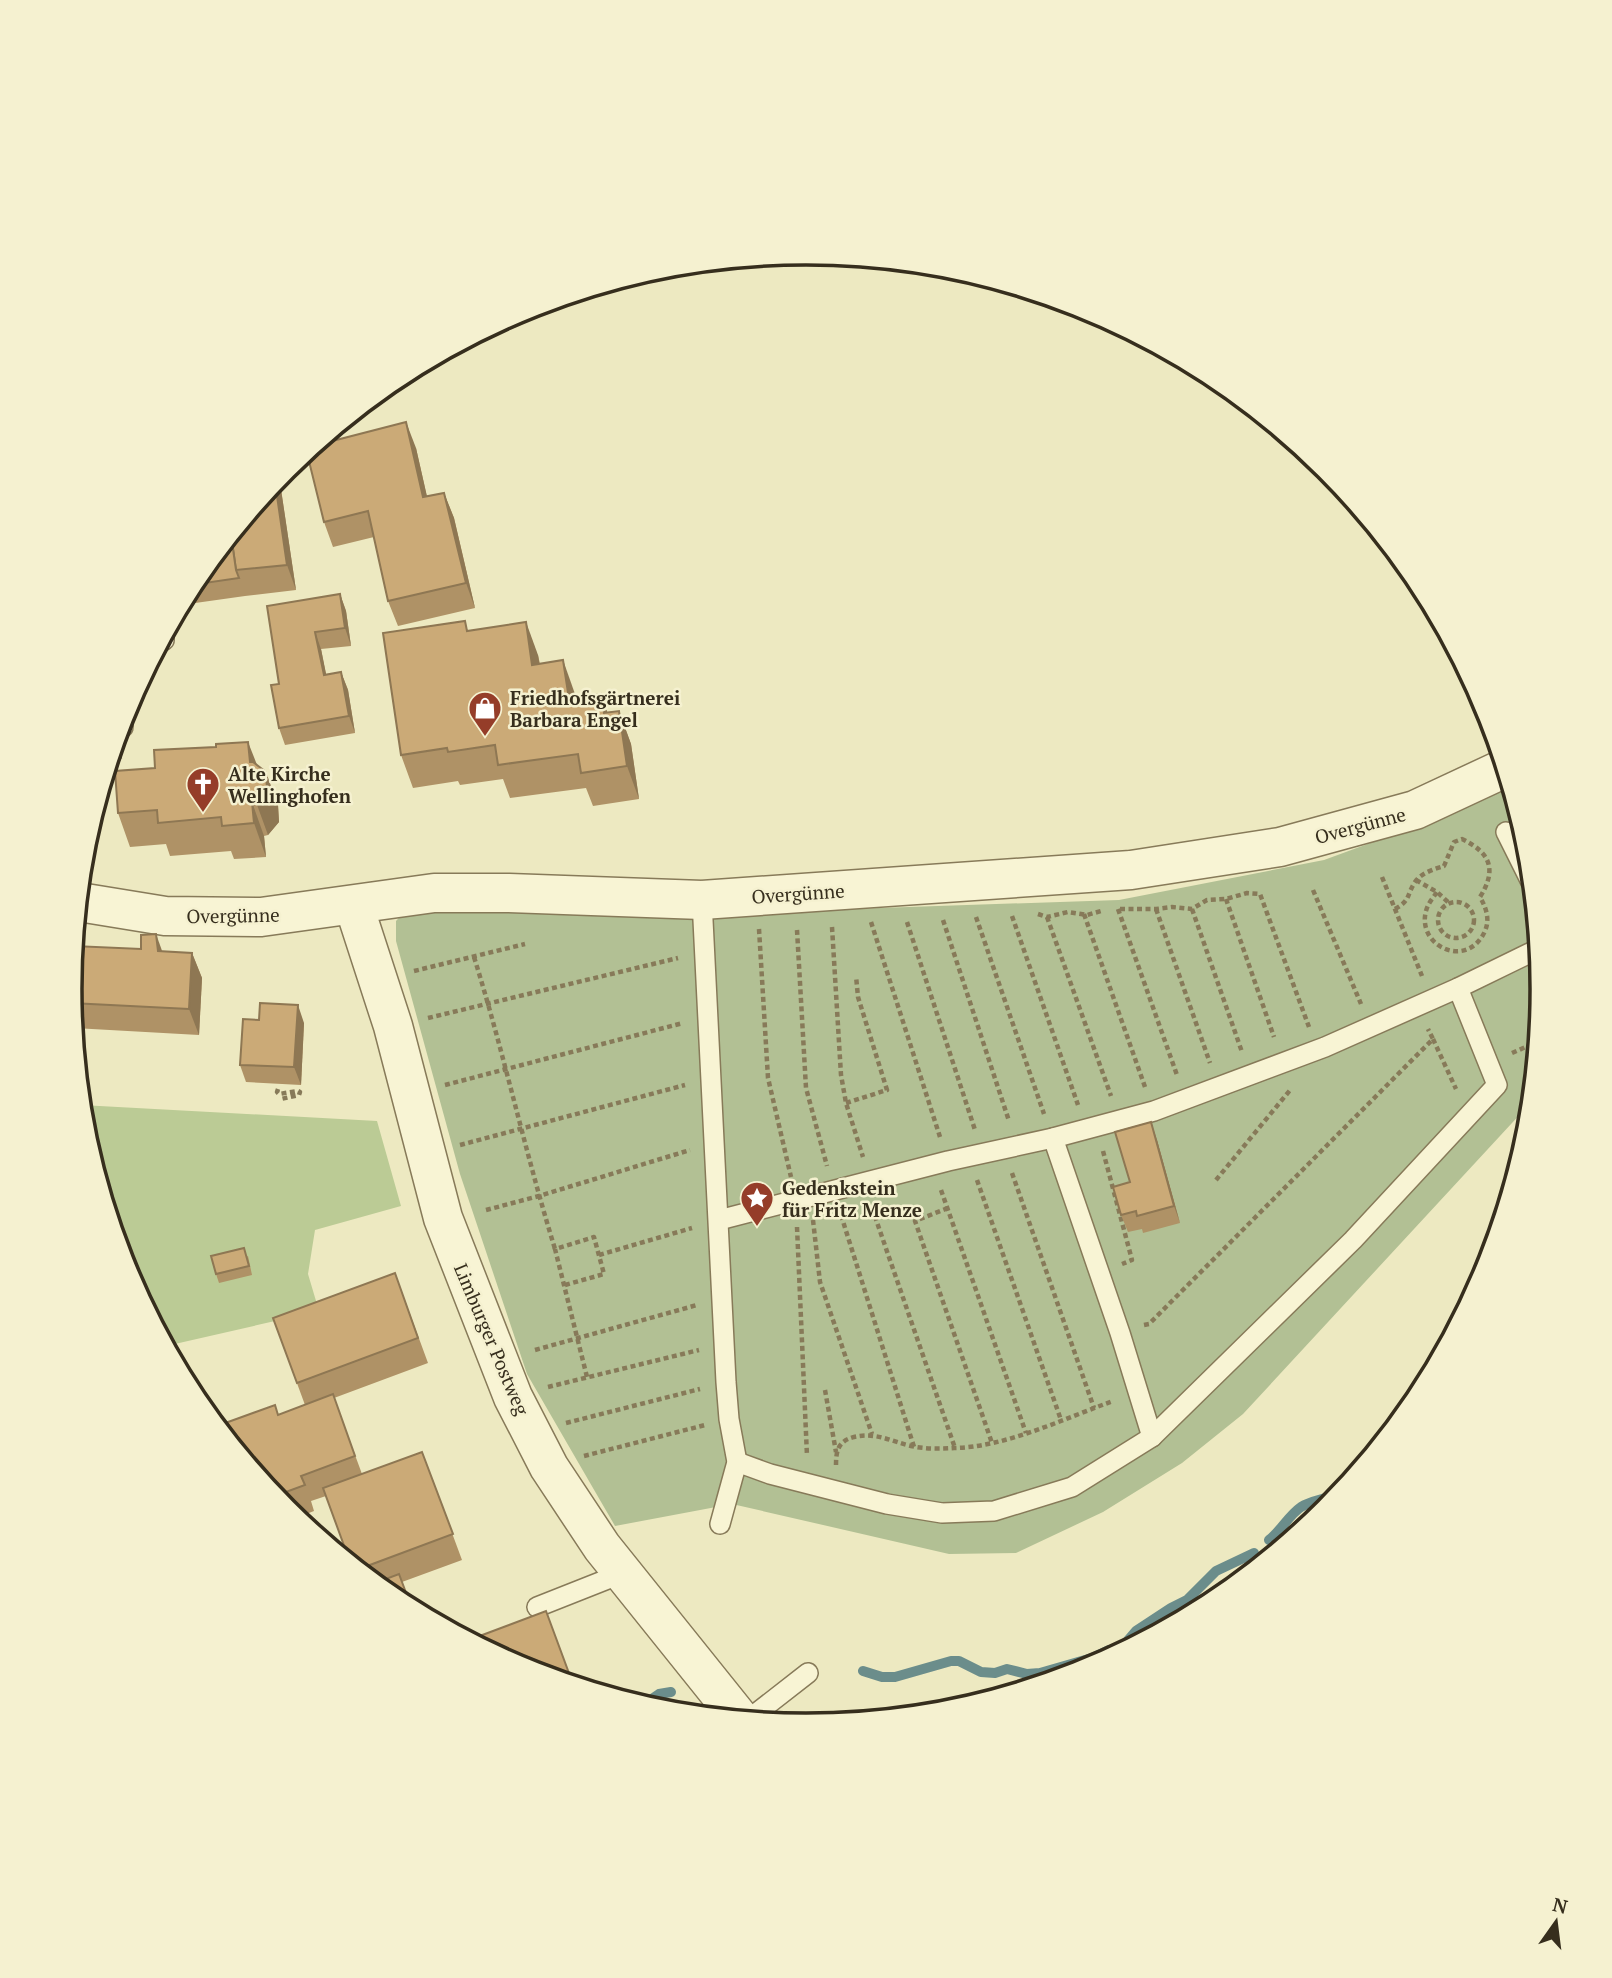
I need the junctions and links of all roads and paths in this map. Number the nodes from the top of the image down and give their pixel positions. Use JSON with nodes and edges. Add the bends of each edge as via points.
{"nodes":[{"id":1,"x":1496,"y":772,"type":"edge"},
{"id":2,"x":1506,"y":832,"type":"dead end"},
{"id":3,"x":1517,"y":854,"type":"edge"},
{"id":4,"x":1382,"y":877,"type":"dead end"},
{"id":5,"x":1416,"y":880,"type":"junction"},
{"id":6,"x":1313,"y":890,"type":"dead end"},
{"id":7,"x":1437,"y":892,"type":"junction"},
{"id":8,"x":1260,"y":894,"type":"dead end"},
{"id":9,"x":1226,"y":899,"type":"dead end"},
{"id":10,"x":702,"y":900,"type":"junction"},
{"id":11,"x":87,"y":903,"type":"edge"},
{"id":12,"x":1449,"y":903,"type":"junction"},
{"id":13,"x":354,"y":906,"type":"junction"},
{"id":14,"x":1118,"y":909,"type":"dead end"},
{"id":15,"x":1156,"y":909,"type":"dead end"},
{"id":16,"x":1192,"y":909,"type":"dead end"},
{"id":17,"x":1395,"y":909,"type":"junction"},
{"id":18,"x":1084,"y":914,"type":"dead end"},
{"id":19,"x":975,"y":916,"type":"dead end"},
{"id":20,"x":1012,"y":916,"type":"dead end"},
{"id":21,"x":1047,"y":917,"type":"dead end"},
{"id":22,"x":905,"y":918,"type":"dead end"},
{"id":23,"x":870,"y":919,"type":"dead end"},
{"id":24,"x":943,"y":920,"type":"dead end"},
{"id":25,"x":831,"y":921,"type":"dead end"},
{"id":26,"x":797,"y":922,"type":"dead end"},
{"id":27,"x":525,"y":944,"type":"dead end"},
{"id":28,"x":704,"y":951,"type":"junction"},
{"id":29,"x":1528,"y":953,"type":"edge"},
{"id":30,"x":474,"y":957,"type":"junction"},
{"id":31,"x":414,"y":971,"type":"dead end"},
{"id":32,"x":856,"y":976,"type":"dead end"},
{"id":33,"x":1458,"y":988,"type":"junction"},
{"id":34,"x":1425,"y":1002,"type":"junction"},
{"id":35,"x":489,"y":1004,"type":"junction"},
{"id":36,"x":707,"y":1016,"type":"junction"},
{"id":37,"x":393,"y":1026,"type":"junction"},
{"id":38,"x":1371,"y":1027,"type":"junction"},
{"id":39,"x":1433,"y":1039,"type":"junction"},
{"id":40,"x":1317,"y":1051,"type":"junction"},
{"id":41,"x":1283,"y":1063,"type":"junction"},
{"id":42,"x":506,"y":1069,"type":"junction"},
{"id":43,"x":1250,"y":1076,"type":"junction"},
{"id":44,"x":710,"y":1078,"type":"junction"},
{"id":45,"x":440,"y":1086,"type":"dead end"},
{"id":46,"x":1219,"y":1087,"type":"junction"},
{"id":47,"x":1292,"y":1088,"type":"dead end"},
{"id":48,"x":278,"y":1089,"type":"dead end"},
{"id":49,"x":1186,"y":1098,"type":"junction"},
{"id":50,"x":281,"y":1099,"type":"dead end"},
{"id":51,"x":846,"y":1103,"type":"junction"},
{"id":52,"x":1154,"y":1111,"type":"junction"},
{"id":53,"x":1469,"y":1116,"type":"junction"},
{"id":54,"x":1119,"y":1120,"type":"junction"},
{"id":55,"x":1091,"y":1128,"type":"junction"},
{"id":56,"x":521,"y":1130,"type":"junction"},
{"id":57,"x":1052,"y":1138,"type":"junction"},
{"id":58,"x":713,"y":1143,"type":"junction"},
{"id":59,"x":459,"y":1145,"type":"dead end"},
{"id":60,"x":1011,"y":1147,"type":"junction"},
{"id":61,"x":976,"y":1156,"type":"junction"},
{"id":62,"x":940,"y":1164,"type":"junction"},
{"id":63,"x":1216,"y":1180,"type":"dead end"},
{"id":64,"x":867,"y":1182,"type":"junction"},
{"id":65,"x":833,"y":1190,"type":"junction"},
{"id":66,"x":811,"y":1195,"type":"junction"},
{"id":67,"x":539,"y":1196,"type":"junction"},
{"id":68,"x":947,"y":1208,"type":"junction"},
{"id":69,"x":486,"y":1210,"type":"dead end"},
{"id":70,"x":719,"y":1220,"type":"junction"},
{"id":71,"x":555,"y":1249,"type":"junction"},
{"id":72,"x":599,"y":1255,"type":"junction"},
{"id":73,"x":1098,"y":1273,"type":"junction"},
{"id":74,"x":565,"y":1285,"type":"junction"},
{"id":75,"x":721,"y":1298,"type":"junction"},
{"id":76,"x":1120,"y":1333,"type":"junction"},
{"id":77,"x":578,"y":1337,"type":"junction"},
{"id":78,"x":724,"y":1344,"type":"junction"},
{"id":79,"x":534,"y":1350,"type":"dead end"},
{"id":80,"x":587,"y":1377,"type":"junction"},
{"id":81,"x":726,"y":1382,"type":"junction"},
{"id":82,"x":540,"y":1389,"type":"dead end"},
{"id":83,"x":825,"y":1390,"type":"dead end"},
{"id":84,"x":1138,"y":1392,"type":"junction"},
{"id":85,"x":1094,"y":1408,"type":"junction"},
{"id":86,"x":729,"y":1419,"type":"junction"},
{"id":87,"x":1060,"y":1420,"type":"junction"},
{"id":88,"x":561,"y":1424,"type":"dead end"},
{"id":89,"x":1026,"y":1433,"type":"junction"},
{"id":90,"x":872,"y":1434,"type":"junction"},
{"id":91,"x":1152,"y":1437,"type":"junction"},
{"id":92,"x":992,"y":1443,"type":"junction"},
{"id":93,"x":914,"y":1447,"type":"junction"},
{"id":94,"x":955,"y":1448,"type":"junction"},
{"id":95,"x":836,"y":1452,"type":"junction"},
{"id":96,"x":581,"y":1457,"type":"dead end"},
{"id":97,"x":737,"y":1462,"type":"junction"},
{"id":98,"x":832,"y":1490,"type":"junction"},
{"id":99,"x":720,"y":1524,"type":"dead end"},
{"id":100,"x":623,"y":1573,"type":"junction"},
{"id":101,"x":537,"y":1607,"type":"dead end"},
{"id":102,"x":808,"y":1674,"type":"dead end"},
{"id":103,"x":733,"y":1709,"type":"edge"},
{"id":104,"x":759,"y":1711,"type":"edge"}],
"edges":[{"from":1,"to":10,"type":"street","name":"Overgünne","via":[[1415,810],[1267,849],[1131,870]]},
{"from":2,"to":3,"type":"lane"},
{"from":4,"to":17,"type":"path"},
{"from":5,"to":7,"type":"path"},
{"from":5,"to":7,"type":"path","via":[[1444,866],[1454,842],[1462,839],[1482,852],[1491,874],[1480,897],[1488,921],[1476,946],[1457,952],[1435,944],[1429,936],[1426,909]]},
{"from":5,"to":17,"type":"path","via":[[1405,903]]},
{"from":6,"to":38,"type":"path"},
{"from":7,"to":12,"type":"path"},
{"from":8,"to":40,"type":"path"},
{"from":9,"to":41,"type":"path"},
{"from":10,"to":13,"type":"street","name":"Overgünne","via":[[435,893]]},
{"from":10,"to":28,"type":"lane"},
{"from":11,"to":13,"type":"street","name":"Overgünne","via":[[165,916],[261,917]]},
{"from":12,"to":12,"type":"path","via":[[1438,915],[1439,927],[1454,938],[1466,935],[1474,925],[1473,912],[1465,904]]},
{"from":13,"to":37,"type":"street","name":"Limburger Postweg"},
{"from":14,"to":49,"type":"path"},
{"from":15,"to":46,"type":"path"},
{"from":16,"to":43,"type":"path"},
{"from":17,"to":34,"type":"path"},
{"from":18,"to":52,"type":"path"},
{"from":19,"to":57,"type":"path"},
{"from":20,"to":55,"type":"path"},
{"from":21,"to":54,"type":"path"},
{"from":22,"to":61,"type":"path"},
{"from":23,"to":62,"type":"path"},
{"from":24,"to":60,"type":"path"},
{"from":25,"to":51,"type":"path"},
{"from":26,"to":65,"type":"path","via":[[806,1088]]},
{"from":27,"to":30,"type":"path"},
{"from":28,"to":35,"type":"path"},
{"from":28,"to":36,"type":"lane"},
{"from":29,"to":33,"type":"lane"},
{"from":30,"to":31,"type":"path"},
{"from":30,"to":35,"type":"path"},
{"from":32,"to":51,"type":"path","via":[[858,997],[887,1090]]},
{"from":33,"to":34,"type":"lane"},
{"from":33,"to":53,"type":"lane","via":[[1497,1085]]},
{"from":34,"to":38,"type":"lane"},
{"from":34,"to":39,"type":"path"},
{"from":35,"to":37,"type":"path"},
{"from":35,"to":42,"type":"path"},
{"from":36,"to":42,"type":"path"},
{"from":36,"to":44,"type":"lane"},
{"from":37,"to":100,"type":"street","name":"Limburger Postweg","via":[[443,1218],[513,1397],[549,1467]]},
{"from":38,"to":40,"type":"lane"},
{"from":39,"to":53,"type":"path"},
{"from":39,"to":76,"type":"path","via":[[1149,1324]]},
{"from":40,"to":41,"type":"lane"},
{"from":41,"to":43,"type":"lane"},
{"from":42,"to":45,"type":"path"},
{"from":42,"to":56,"type":"path"},
{"from":43,"to":46,"type":"lane"},
{"from":44,"to":56,"type":"path"},
{"from":44,"to":58,"type":"lane"},
{"from":46,"to":49,"type":"lane"},
{"from":47,"to":63,"type":"path"},
{"from":48,"to":50,"type":"path","via":[[279,1094],[300,1092]]},
{"from":49,"to":52,"type":"lane"},
{"from":51,"to":64,"type":"path"},
{"from":52,"to":54,"type":"lane"},
{"from":53,"to":91,"type":"lane","via":[[1353,1240]]},
{"from":54,"to":55,"type":"lane"},
{"from":55,"to":57,"type":"lane"},
{"from":55,"to":73,"type":"path","via":[[1132,1261]]},
{"from":56,"to":59,"type":"path"},
{"from":56,"to":67,"type":"path"},
{"from":57,"to":60,"type":"lane"},
{"from":57,"to":73,"type":"lane"},
{"from":58,"to":67,"type":"path"},
{"from":58,"to":70,"type":"lane"},
{"from":60,"to":61,"type":"lane"},
{"from":60,"to":85,"type":"path"},
{"from":61,"to":62,"type":"lane"},
{"from":61,"to":87,"type":"path"},
{"from":62,"to":64,"type":"lane"},
{"from":62,"to":68,"type":"path"},
{"from":64,"to":65,"type":"lane"},
{"from":64,"to":94,"type":"path"},
{"from":65,"to":66,"type":"lane"},
{"from":65,"to":93,"type":"path"},
{"from":66,"to":70,"type":"lane"},
{"from":66,"to":90,"type":"path","via":[[820,1282]]},
{"from":67,"to":69,"type":"path"},
{"from":67,"to":71,"type":"path"},
{"from":68,"to":89,"type":"path"},
{"from":68,"to":92,"type":"path","via":[[915,1221]]},
{"from":70,"to":72,"type":"path"},
{"from":70,"to":75,"type":"lane"},
{"from":71,"to":72,"type":"path","via":[[594,1237]]},
{"from":71,"to":74,"type":"path"},
{"from":72,"to":74,"type":"path","via":[[604,1274]]},
{"from":73,"to":76,"type":"lane"},
{"from":74,"to":77,"type":"path"},
{"from":75,"to":77,"type":"path"},
{"from":75,"to":78,"type":"lane"},
{"from":76,"to":84,"type":"lane"},
{"from":77,"to":79,"type":"path"},
{"from":77,"to":80,"type":"path"},
{"from":78,"to":80,"type":"path"},
{"from":78,"to":81,"type":"lane"},
{"from":80,"to":82,"type":"path"},
{"from":81,"to":86,"type":"lane"},
{"from":81,"to":88,"type":"path"},
{"from":83,"to":95,"type":"path"},
{"from":84,"to":85,"type":"path"},
{"from":84,"to":91,"type":"lane"},
{"from":85,"to":87,"type":"path"},
{"from":86,"to":96,"type":"path"},
{"from":86,"to":97,"type":"lane"},
{"from":87,"to":89,"type":"path"},
{"from":89,"to":92,"type":"path"},
{"from":90,"to":93,"type":"path"},
{"from":90,"to":95,"type":"path","via":[[851,1438]]},
{"from":91,"to":98,"type":"lane","via":[[1072,1487],[994,1511],[942,1513]]},
{"from":92,"to":94,"type":"path"},
{"from":93,"to":94,"type":"path"},
{"from":95,"to":98,"type":"path"},
{"from":97,"to":98,"type":"lane"},
{"from":97,"to":99,"type":"lane"},
{"from":100,"to":101,"type":"lane"},
{"from":100,"to":103,"type":"street","name":"Limburger Postweg"},
{"from":102,"to":104,"type":"lane"}]}
